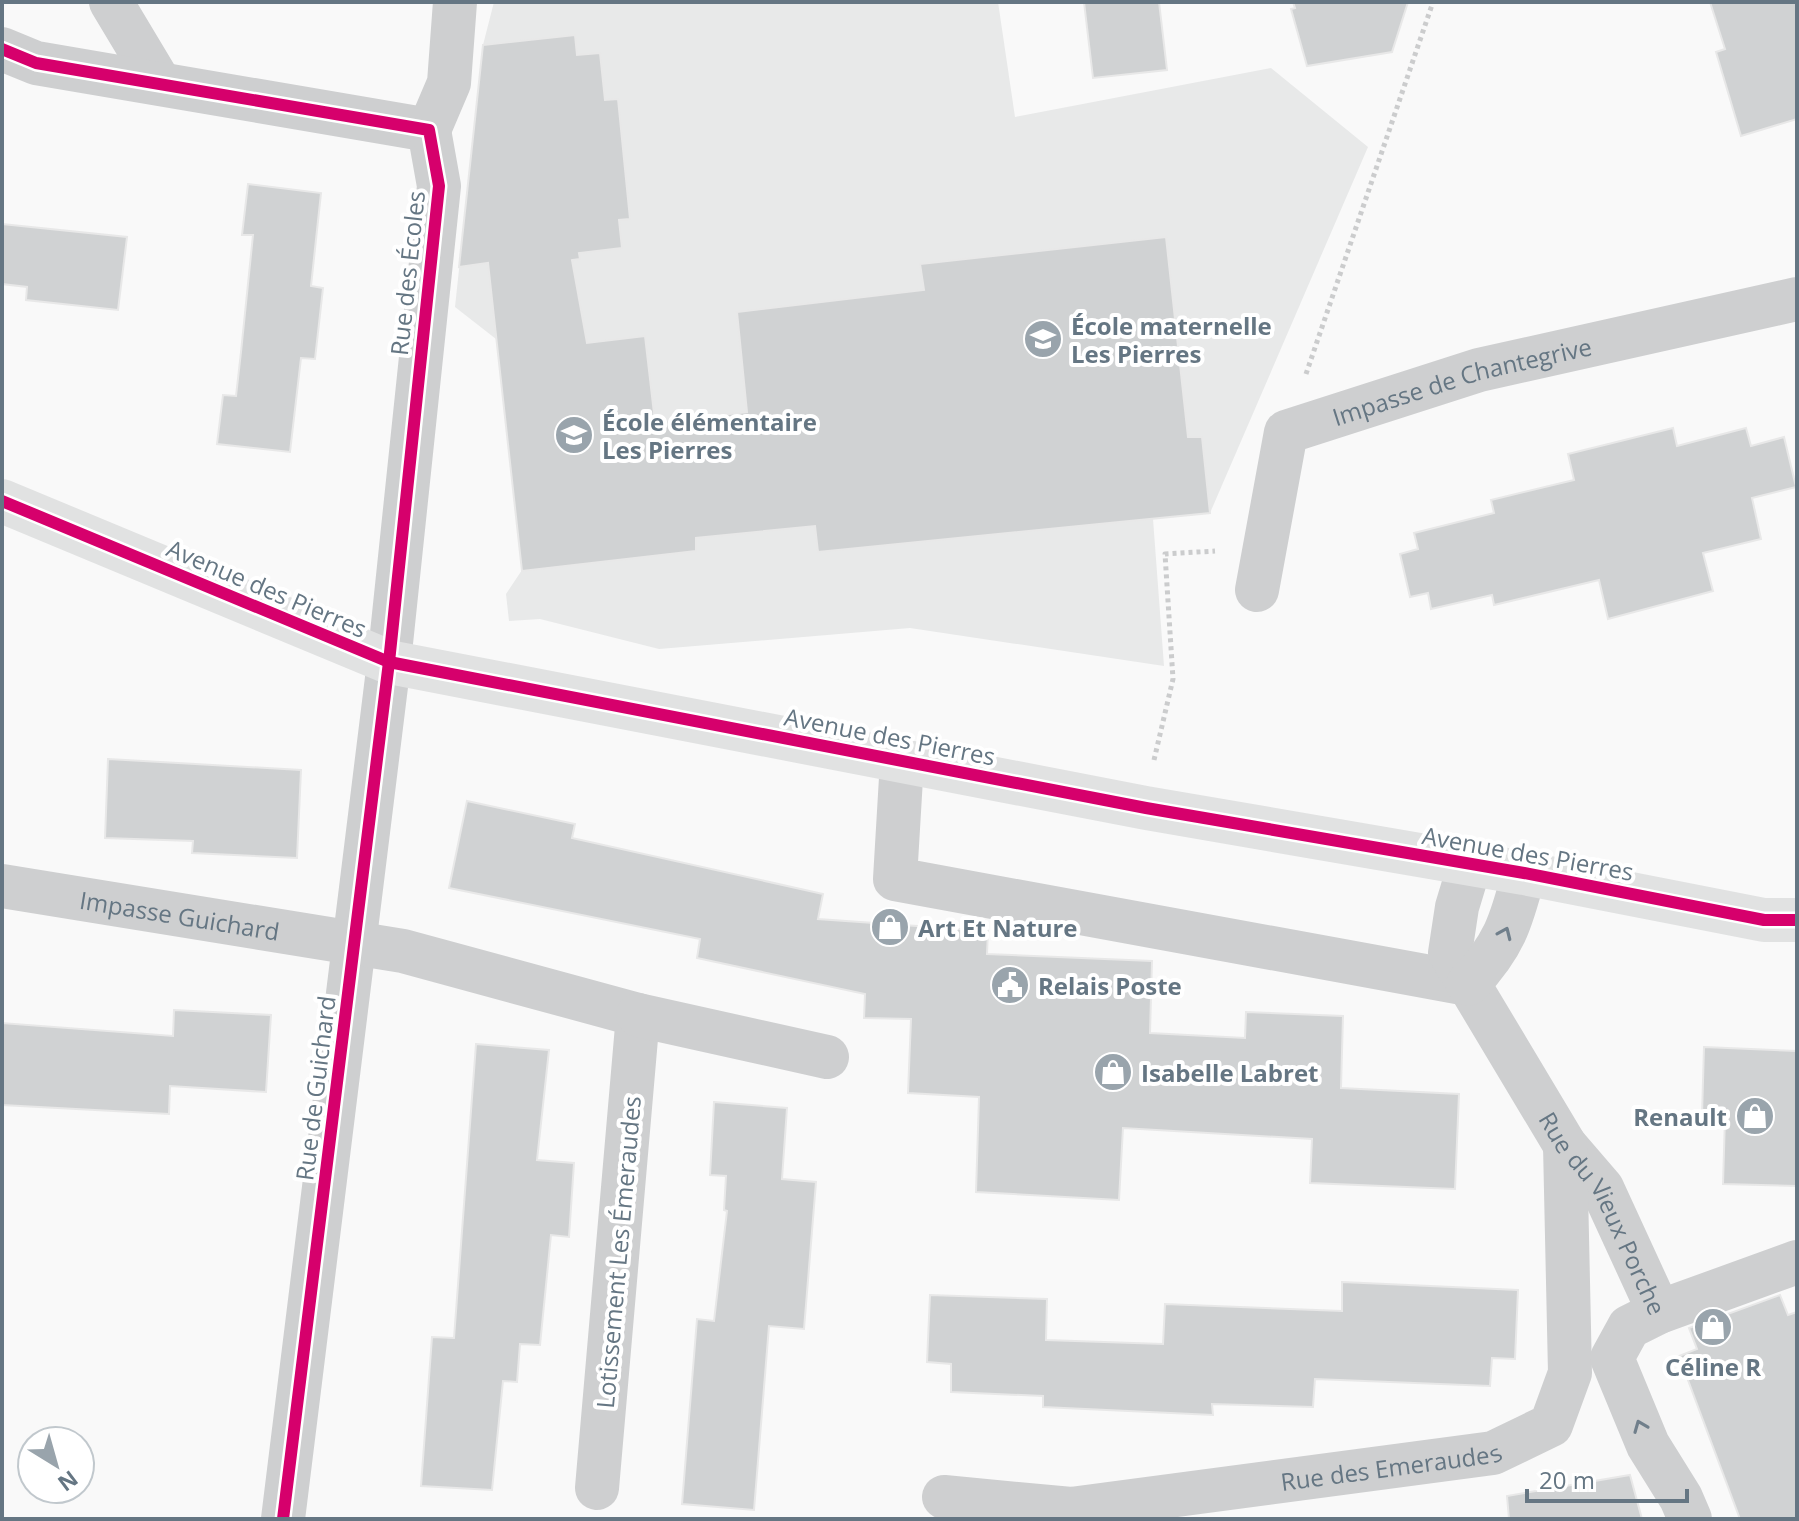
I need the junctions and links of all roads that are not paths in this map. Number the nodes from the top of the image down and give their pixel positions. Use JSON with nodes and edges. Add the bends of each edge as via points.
{"nodes":[{"id":1,"x":111,"y":2,"type":"edge"},
{"id":2,"x":455,"y":2,"type":"edge"},
{"id":3,"x":2,"y":49,"type":"edge"},
{"id":4,"x":159,"y":82,"type":"junction"},
{"id":5,"x":429,"y":130,"type":"junction"},
{"id":6,"x":1797,"y":299,"type":"edge"},
{"id":7,"x":2,"y":501,"type":"edge"},
{"id":8,"x":1257,"y":590,"type":"dead end"},
{"id":9,"x":389,"y":662,"type":"junction"},
{"id":10,"x":902,"y":761,"type":"junction"},
{"id":11,"x":1470,"y":864,"type":"junction"},
{"id":12,"x":1524,"y":873,"type":"junction"},
{"id":13,"x":2,"y":886,"type":"edge"},
{"id":14,"x":1797,"y":920,"type":"edge"},
{"id":15,"x":355,"y":945,"type":"junction"},
{"id":16,"x":1468,"y":984,"type":"junction"},
{"id":17,"x":638,"y":1015,"type":"junction"},
{"id":18,"x":827,"y":1057,"type":"dead end"},
{"id":19,"x":1565,"y":1145,"type":"junction"},
{"id":20,"x":1797,"y":1262,"type":"edge"},
{"id":21,"x":1659,"y":1312,"type":"junction"},
{"id":22,"x":597,"y":1488,"type":"dead end"},
{"id":23,"x":944,"y":1497,"type":"dead end"},
{"id":24,"x":283,"y":1519,"type":"edge"},
{"id":25,"x":1690,"y":1519,"type":"edge"}],
"edges":[{"from":1,"to":4,"type":"street"},
{"from":2,"to":5,"type":"street","via":[[449,83]]},
{"from":3,"to":4,"type":"street","via":[[36,63]]},
{"from":4,"to":5,"type":"street"},
{"from":5,"to":9,"type":"street","name":"Rue des Écoles","via":[[439,186]]},
{"from":6,"to":8,"type":"street","name":"Impasse de Chantegrive","via":[[1479,370],[1286,432]]},
{"from":7,"to":9,"type":"street","name":"Avenue des Pierres"},
{"from":9,"to":10,"type":"street","name":"Avenue des Pierres"},
{"from":9,"to":15,"type":"street","name":"Rue de Guichard"},
{"from":10,"to":11,"type":"street","name":"Avenue des Pierres"},
{"from":10,"to":16,"type":"street","name":"Avenue des Pierres","via":[[895,879]]},
{"from":11,"to":12,"type":"street","name":"Avenue des Pierres"},
{"from":11,"to":16,"type":"street","name":"Rue du Vieux Porche","via":[[1450,953]]},
{"from":12,"to":14,"type":"street","name":"Avenue des Pierres","via":[[1764,920]]},
{"from":16,"to":12,"type":"street","one_way":true,"via":[[1496,955]]},
{"from":13,"to":15,"type":"street","name":"Impasse Guichard"},
{"from":15,"to":17,"type":"street","via":[[403,951]]},
{"from":15,"to":24,"type":"street","name":"Rue de Guichard"},
{"from":16,"to":19,"type":"street","name":"Rue du Vieux Porche"},
{"from":17,"to":18,"type":"street"},
{"from":17,"to":22,"type":"street","name":"Lotissement Les Émeraudes"},
{"from":19,"to":21,"type":"street","name":"Rue du Vieux Porche","via":[[1602,1188]]},
{"from":19,"to":23,"type":"street","name":"Rue des Emeraudes","via":[[1570,1373],[1551,1425],[1493,1453],[1071,1509]]},
{"from":20,"to":21,"type":"street"},
{"from":25,"to":21,"type":"street","name":"Rue du Vieux Porche","one_way":true,"via":[[1648,1445],[1612,1358],[1629,1327]]}]}
